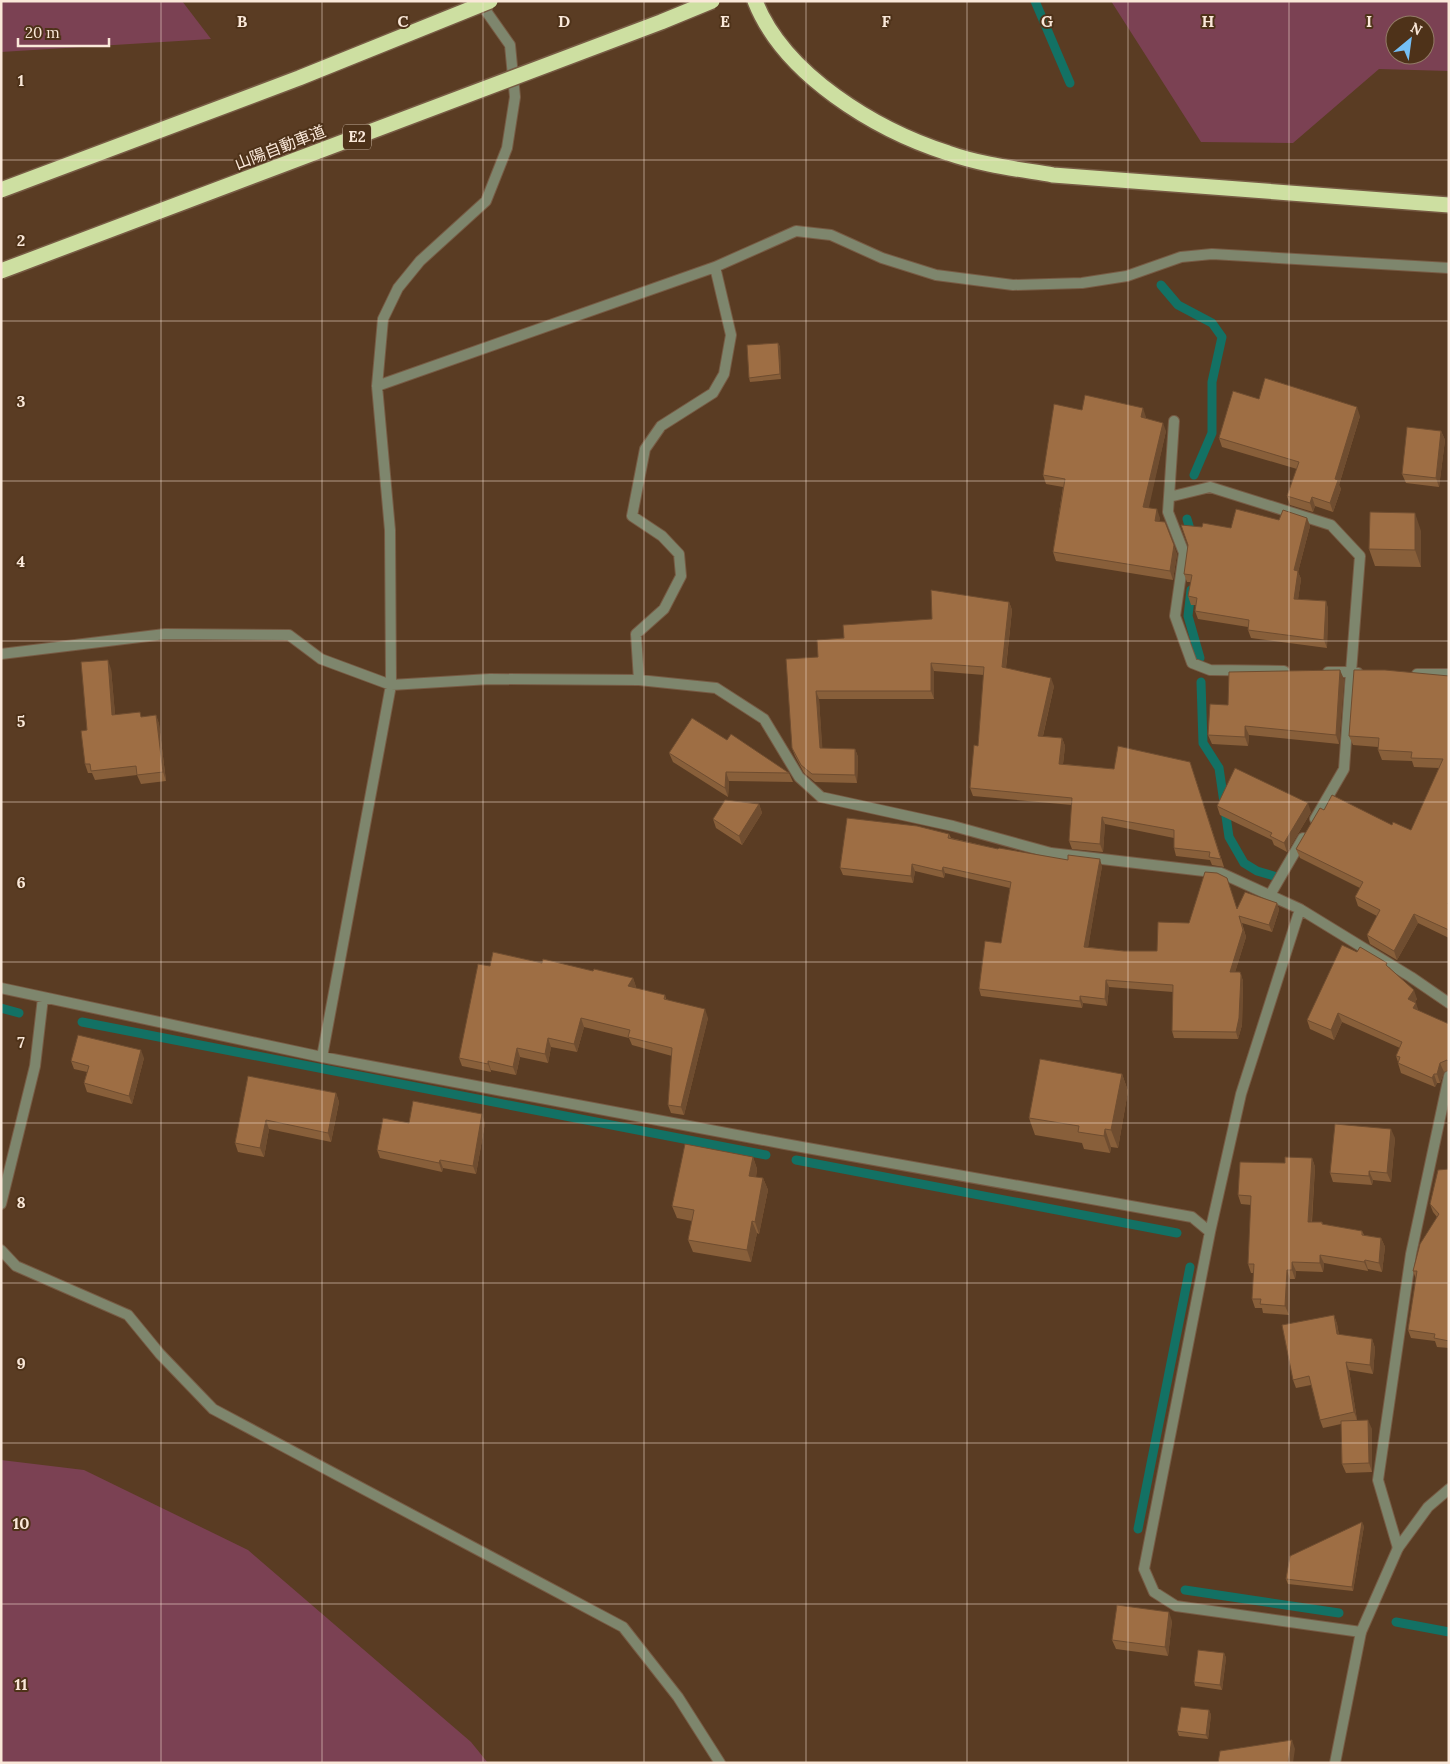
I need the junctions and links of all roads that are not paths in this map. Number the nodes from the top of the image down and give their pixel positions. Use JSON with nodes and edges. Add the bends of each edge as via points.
{"nodes":[{"id":1,"x":479,"y":1,"type":"edge"},
{"id":2,"x":490,"y":1,"type":"edge"},
{"id":3,"x":712,"y":1,"type":"edge"},
{"id":4,"x":755,"y":1,"type":"edge"},
{"id":5,"x":1,"y":190,"type":"edge"},
{"id":6,"x":1449,"y":204,"type":"edge"},
{"id":7,"x":714,"y":267,"type":"junction"},
{"id":8,"x":1449,"y":268,"type":"edge"},
{"id":9,"x":1,"y":271,"type":"edge"},
{"id":10,"x":377,"y":386,"type":"junction"},
{"id":11,"x":1174,"y":421,"type":"dead end"},
{"id":12,"x":1169,"y":497,"type":"junction"},
{"id":13,"x":1,"y":654,"type":"edge"},
{"id":14,"x":1295,"y":672,"type":"edge"},
{"id":15,"x":1314,"y":672,"type":"edge"},
{"id":16,"x":1352,"y":672,"type":"junction"},
{"id":17,"x":1371,"y":673,"type":"edge"},
{"id":18,"x":1410,"y":674,"type":"edge"},
{"id":19,"x":1449,"y":674,"type":"edge"},
{"id":20,"x":639,"y":680,"type":"junction"},
{"id":21,"x":391,"y":685,"type":"junction"},
{"id":22,"x":1270,"y":895,"type":"junction"},
{"id":23,"x":1300,"y":909,"type":"junction"},
{"id":24,"x":1,"y":988,"type":"edge"},
{"id":25,"x":44,"y":998,"type":"junction"},
{"id":26,"x":1449,"y":1003,"type":"edge"},
{"id":27,"x":322,"y":1057,"type":"junction"},
{"id":28,"x":1449,"y":1076,"type":"edge"},
{"id":29,"x":1,"y":1204,"type":"edge"},
{"id":30,"x":1210,"y":1232,"type":"junction"},
{"id":31,"x":1,"y":1250,"type":"edge"},
{"id":32,"x":1449,"y":1489,"type":"edge"},
{"id":33,"x":1398,"y":1548,"type":"junction"},
{"id":34,"x":1361,"y":1632,"type":"junction"},
{"id":35,"x":720,"y":1763,"type":"edge"},
{"id":36,"x":1335,"y":1763,"type":"edge"}],
"edges":[{"from":1,"to":10,"type":"street","via":[[510,45],[515,97],[507,148],[486,202],[420,261],[398,288],[383,319]]},
{"from":2,"to":5,"type":"highway","bridge":true,"via":[[299,78]]},
{"from":3,"to":9,"type":"highway","name":"山陽自動車道","number":"E2","bridge":true},
{"from":4,"to":6,"type":"highway","via":[[784,49],[819,84],[857,111],[899,134],[948,154],[1053,175]]},
{"from":7,"to":8,"type":"street","via":[[796,231],[831,235],[882,258],[936,276],[1013,285],[1082,283],[1127,276],[1181,257],[1212,254]]},
{"from":7,"to":10,"type":"street"},
{"from":7,"to":20,"type":"street","via":[[731,335],[724,374],[713,393],[661,426],[644,449],[637,487],[632,516],[662,536],[679,554],[681,576],[664,609],[636,634]]},
{"from":10,"to":21,"type":"street","via":[[390,530]]},
{"from":11,"to":12,"type":"street"},
{"from":12,"to":14,"type":"street","via":[[1168,512],[1184,553],[1175,616],[1192,663],[1210,670]]},
{"from":12,"to":16,"type":"street","via":[[1210,487],[1331,525],[1360,556]]},
{"from":13,"to":21,"type":"street","via":[[165,634],[289,635],[321,659]]},
{"from":15,"to":16,"type":"street"},
{"from":16,"to":17,"type":"street"},
{"from":16,"to":22,"type":"street","via":[[1344,769]]},
{"from":18,"to":19,"type":"street"},
{"from":20,"to":21,"type":"street","via":[[490,679]]},
{"from":20,"to":22,"type":"street","via":[[716,688],[764,719],[799,777],[821,798],[953,826],[1051,853],[1221,873]]},
{"from":21,"to":27,"type":"street"},
{"from":22,"to":23,"type":"street"},
{"from":23,"to":26,"type":"street"},
{"from":23,"to":30,"type":"street","via":[[1241,1094]]},
{"from":24,"to":25,"type":"street"},
{"from":25,"to":27,"type":"street"},
{"from":25,"to":29,"type":"street","via":[[35,1066]]},
{"from":27,"to":30,"type":"street","via":[[1192,1217]]},
{"from":28,"to":33,"type":"street","via":[[1411,1254],[1378,1480]]},
{"from":30,"to":34,"type":"street","via":[[1144,1569],[1154,1592],[1176,1606]]},
{"from":31,"to":35,"type":"street","via":[[16,1266],[128,1315],[213,1410],[623,1627],[678,1697]]},
{"from":32,"to":33,"type":"street","via":[[1428,1507]]},
{"from":33,"to":34,"type":"street"},
{"from":34,"to":36,"type":"street"}]}
